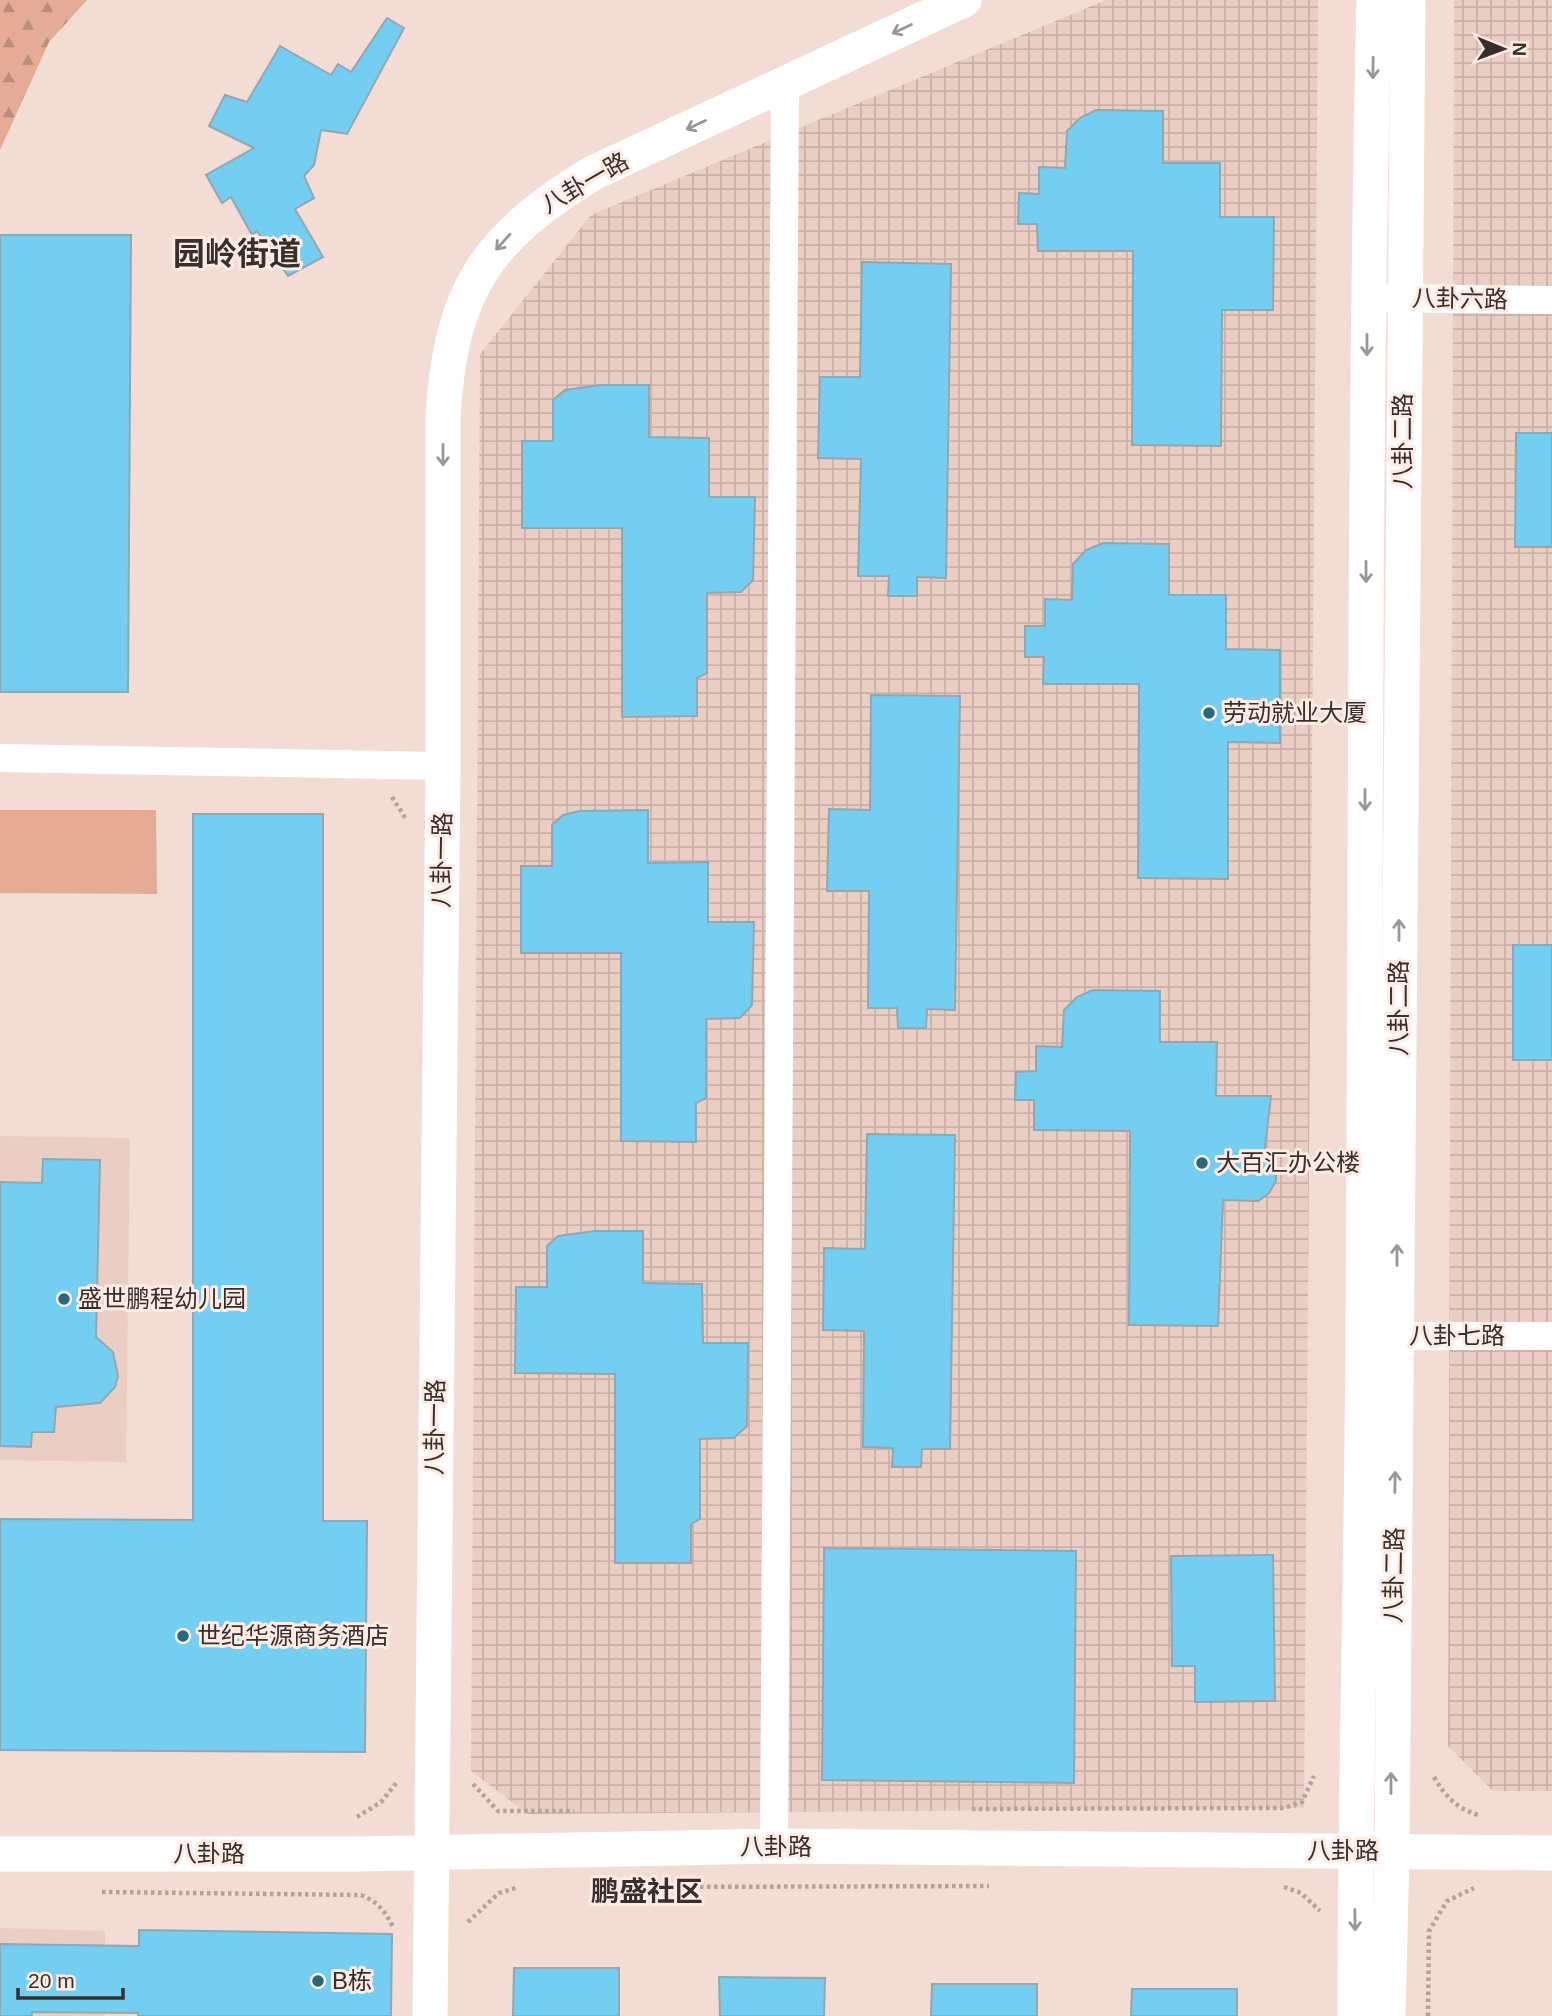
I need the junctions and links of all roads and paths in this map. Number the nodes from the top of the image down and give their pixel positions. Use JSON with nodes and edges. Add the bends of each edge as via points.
{"nodes":[{"id":1,"x":964,"y":0,"type":"edge"},
{"id":2,"x":1374,"y":0,"type":"edge"},
{"id":3,"x":1408,"y":0,"type":"edge"},
{"id":4,"x":785,"y":84,"type":"junction"},
{"id":5,"x":1368,"y":298,"type":"junction"},
{"id":6,"x":1404,"y":299,"type":"junction"},
{"id":7,"x":1552,"y":300,"type":"edge"},
{"id":8,"x":0,"y":758,"type":"edge"},
{"id":9,"x":443,"y":766,"type":"junction"},
{"id":10,"x":1380,"y":1336,"type":"junction"},
{"id":11,"x":1552,"y":1336,"type":"edge"},
{"id":12,"x":1314,"y":1776,"type":"dead end"},
{"id":13,"x":1434,"y":1777,"type":"dead end"},
{"id":14,"x":473,"y":1784,"type":"dead end"},
{"id":15,"x":970,"y":1809,"type":"dead end"},
{"id":16,"x":583,"y":1811,"type":"dead end"},
{"id":17,"x":1477,"y":1815,"type":"dead end"},
{"id":18,"x":774,"y":1846,"type":"junction"},
{"id":19,"x":431,"y":1852,"type":"junction"},
{"id":20,"x":1354,"y":1852,"type":"junction"},
{"id":21,"x":1392,"y":1852,"type":"junction"},
{"id":22,"x":1552,"y":1853,"type":"edge"},
{"id":23,"x":0,"y":1854,"type":"edge"},
{"id":24,"x":992,"y":1886,"type":"dead end"},
{"id":25,"x":644,"y":1887,"type":"dead end"},
{"id":26,"x":1270,"y":1887,"type":"dead end"},
{"id":27,"x":519,"y":1888,"type":"dead end"},
{"id":28,"x":1474,"y":1888,"type":"dead end"},
{"id":29,"x":97,"y":1892,"type":"dead end"},
{"id":30,"x":1323,"y":1920,"type":"dead end"},
{"id":31,"x":465,"y":1926,"type":"dead end"},
{"id":32,"x":393,"y":1927,"type":"dead end"},
{"id":33,"x":429,"y":2016,"type":"edge"},
{"id":34,"x":1354,"y":2016,"type":"edge"},
{"id":35,"x":1388,"y":2016,"type":"edge"},
{"id":36,"x":1427,"y":2016,"type":"edge"}],
"edges":[{"from":1,"to":4,"type":"street","name":"八卦一路","one_way":true},
{"from":2,"to":5,"type":"street","name":"八卦二路","one_way":true},
{"from":3,"to":6,"type":"street","name":"八卦二路"},
{"from":4,"to":9,"type":"street","name":"八卦一路","one_way":true,"via":[[593,173],[546,202],[504,239],[475,277],[456,321],[446,369]]},
{"from":4,"to":18,"type":"street"},
{"from":5,"to":6,"type":"street","name":"八卦六路"},
{"from":5,"to":10,"type":"street","name":"八卦二路","one_way":true},
{"from":6,"to":7,"type":"street","name":"八卦六路"},
{"from":10,"to":6,"type":"street","name":"八卦二路","one_way":true},
{"from":8,"to":9,"type":"street"},
{"from":9,"to":19,"type":"street","name":"八卦一路"},
{"from":10,"to":11,"type":"street","name":"八卦七路"},
{"from":10,"to":20,"type":"street","name":"八卦二路"},
{"from":21,"to":10,"type":"street","name":"八卦二路","one_way":true},
{"from":12,"to":15,"type":"path","via":[[1302,1801],[1284,1808]]},
{"from":13,"to":17,"type":"path","via":[[1460,1809]]},
{"from":14,"to":16,"type":"path","via":[[498,1811]]},
{"from":18,"to":19,"type":"street","name":"八卦路"},
{"from":18,"to":20,"type":"street","name":"八卦路"},
{"from":19,"to":23,"type":"street","name":"八卦路"},
{"from":19,"to":33,"type":"street","name":"八卦一路"},
{"from":20,"to":21,"type":"street","name":"八卦路"},
{"from":20,"to":34,"type":"street","name":"八卦二路","one_way":true},
{"from":21,"to":22,"type":"street","name":"八卦路"},
{"from":21,"to":35,"type":"street","name":"八卦二路"},
{"from":24,"to":25,"type":"path"},
{"from":26,"to":30,"type":"path","via":[[1301,1893],[1319,1908]]},
{"from":27,"to":31,"type":"path","via":[[499,1893]]},
{"from":28,"to":36,"type":"path","via":[[1447,1901],[1429,1931]]},
{"from":29,"to":32,"type":"path","via":[[361,1895],[386,1912]]}]}
